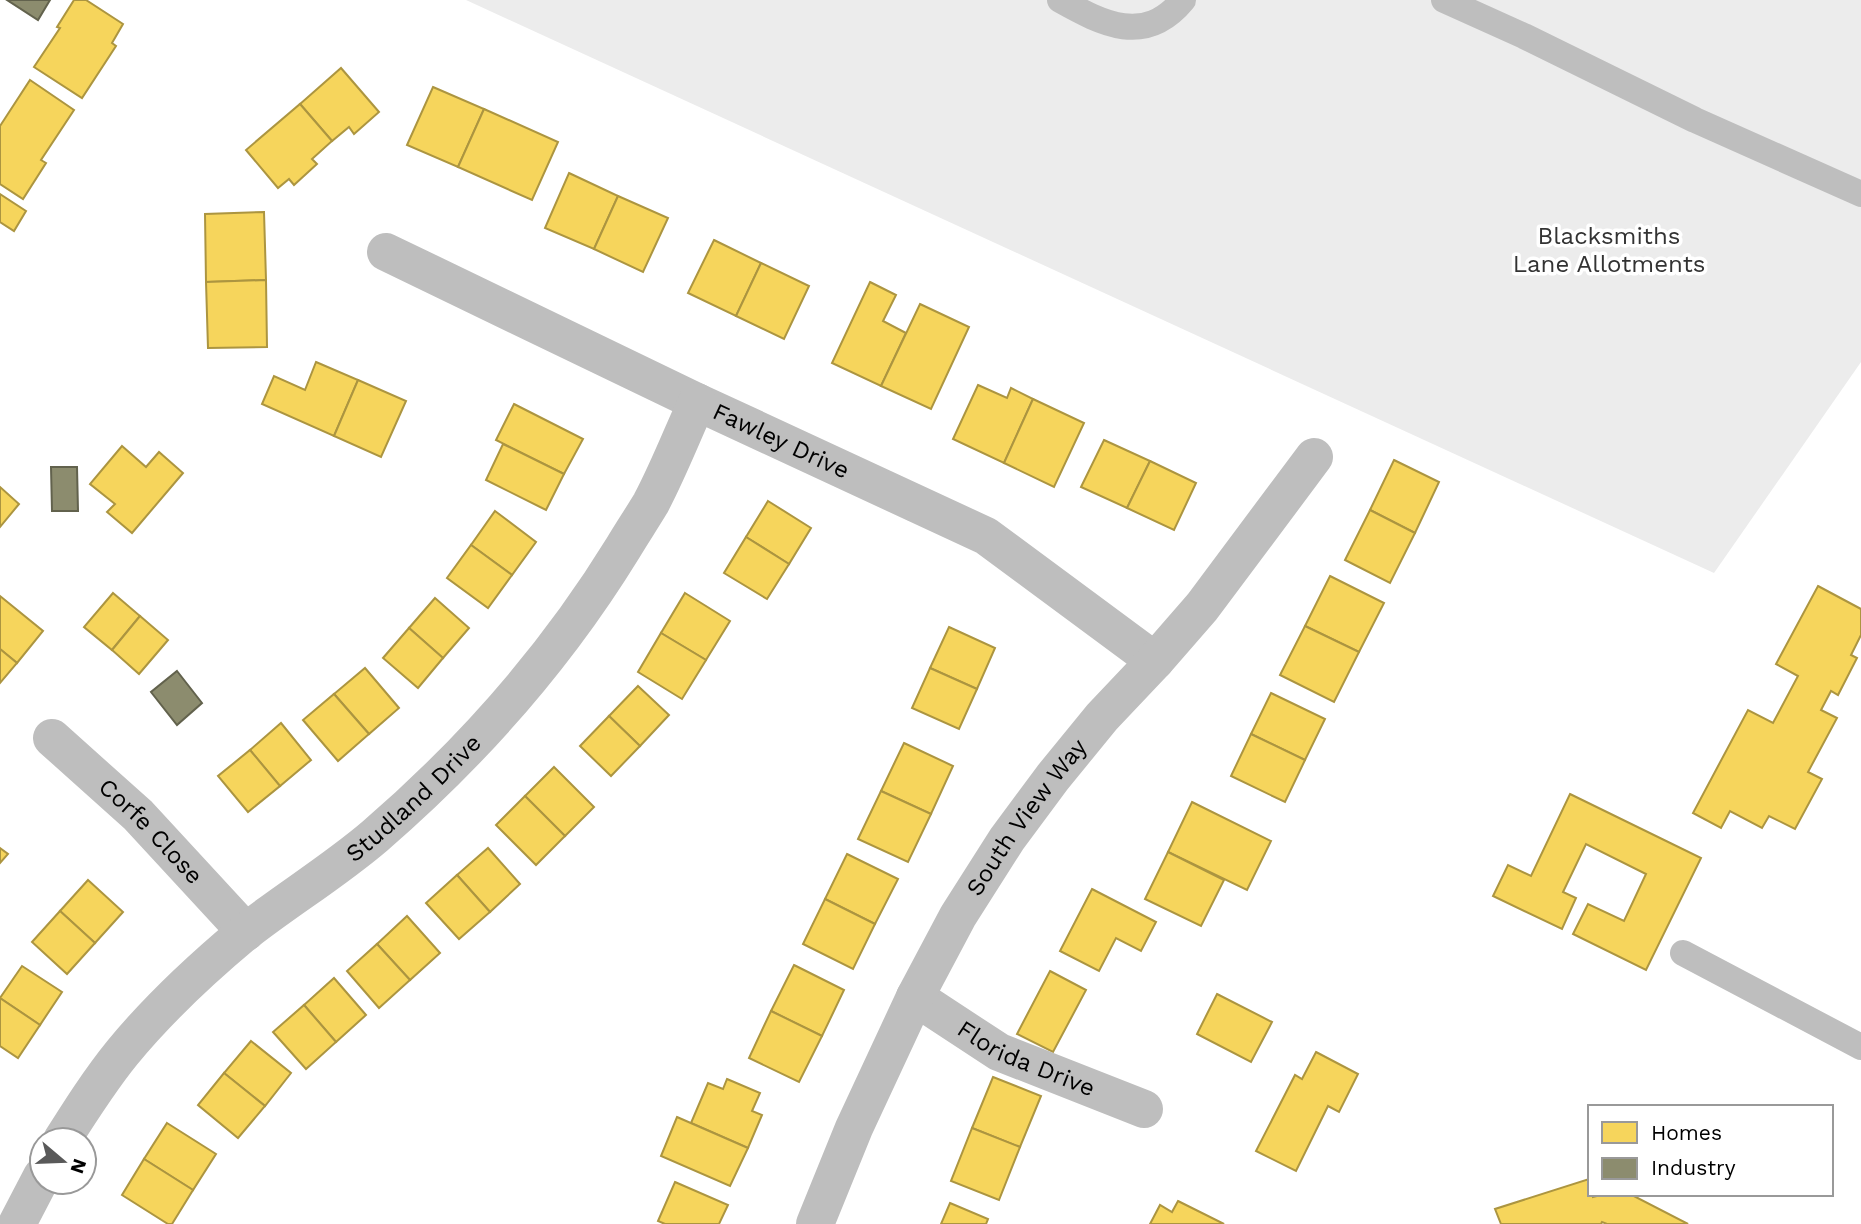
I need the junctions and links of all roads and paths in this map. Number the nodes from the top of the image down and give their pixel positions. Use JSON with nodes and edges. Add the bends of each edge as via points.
{"nodes":[{"id":1,"x":1060,"y":0,"type":"edge"},
{"id":2,"x":1183,"y":0,"type":"edge"},
{"id":3,"x":1444,"y":0,"type":"edge"},
{"id":4,"x":1861,"y":194,"type":"edge"},
{"id":5,"x":386,"y":252,"type":"dead end"},
{"id":6,"x":697,"y":402,"type":"junction"},
{"id":7,"x":1314,"y":457,"type":"dead end"},
{"id":8,"x":1155,"y":661,"type":"junction"},
{"id":9,"x":52,"y":738,"type":"dead end"},
{"id":10,"x":246,"y":932,"type":"junction"},
{"id":11,"x":1683,"y":953,"type":"dead end"},
{"id":12,"x":915,"y":997,"type":"junction"},
{"id":13,"x":1861,"y":1047,"type":"edge"},
{"id":14,"x":1144,"y":1109,"type":"dead end"},
{"id":15,"x":71,"y":1126,"type":"edge"},
{"id":16,"x":32,"y":1196,"type":"edge"},
{"id":17,"x":17,"y":1224,"type":"edge"},
{"id":18,"x":815,"y":1224,"type":"edge"}],
"edges":[{"from":1,"to":2,"type":"lane","via":[[1102,22],[1128,28],[1157,22]]},
{"from":3,"to":4,"type":"lane"},
{"from":5,"to":6,"type":"street","name":"Fawley Drive"},
{"from":6,"to":8,"type":"street","name":"Fawley Drive","via":[[986,536]]},
{"from":6,"to":10,"type":"street","name":"Studland Drive","via":[[651,502],[603,581],[488,727],[373,837]]},
{"from":7,"to":8,"type":"street","name":"South View Way","via":[[1202,607]]},
{"from":8,"to":12,"type":"street","name":"South View Way","via":[[1052,777],[1007,839],[958,916]]},
{"from":9,"to":10,"type":"street","name":"Corfe Close","via":[[138,815]]},
{"from":10,"to":15,"type":"street","name":"Studland Drive","via":[[202,969],[122,1053]]},
{"from":11,"to":13,"type":"lane"},
{"from":12,"to":14,"type":"street","name":"Florida Drive","via":[[999,1052]]},
{"from":12,"to":18,"type":"street","name":"South View Way"},
{"from":16,"to":17,"type":"street"}]}
